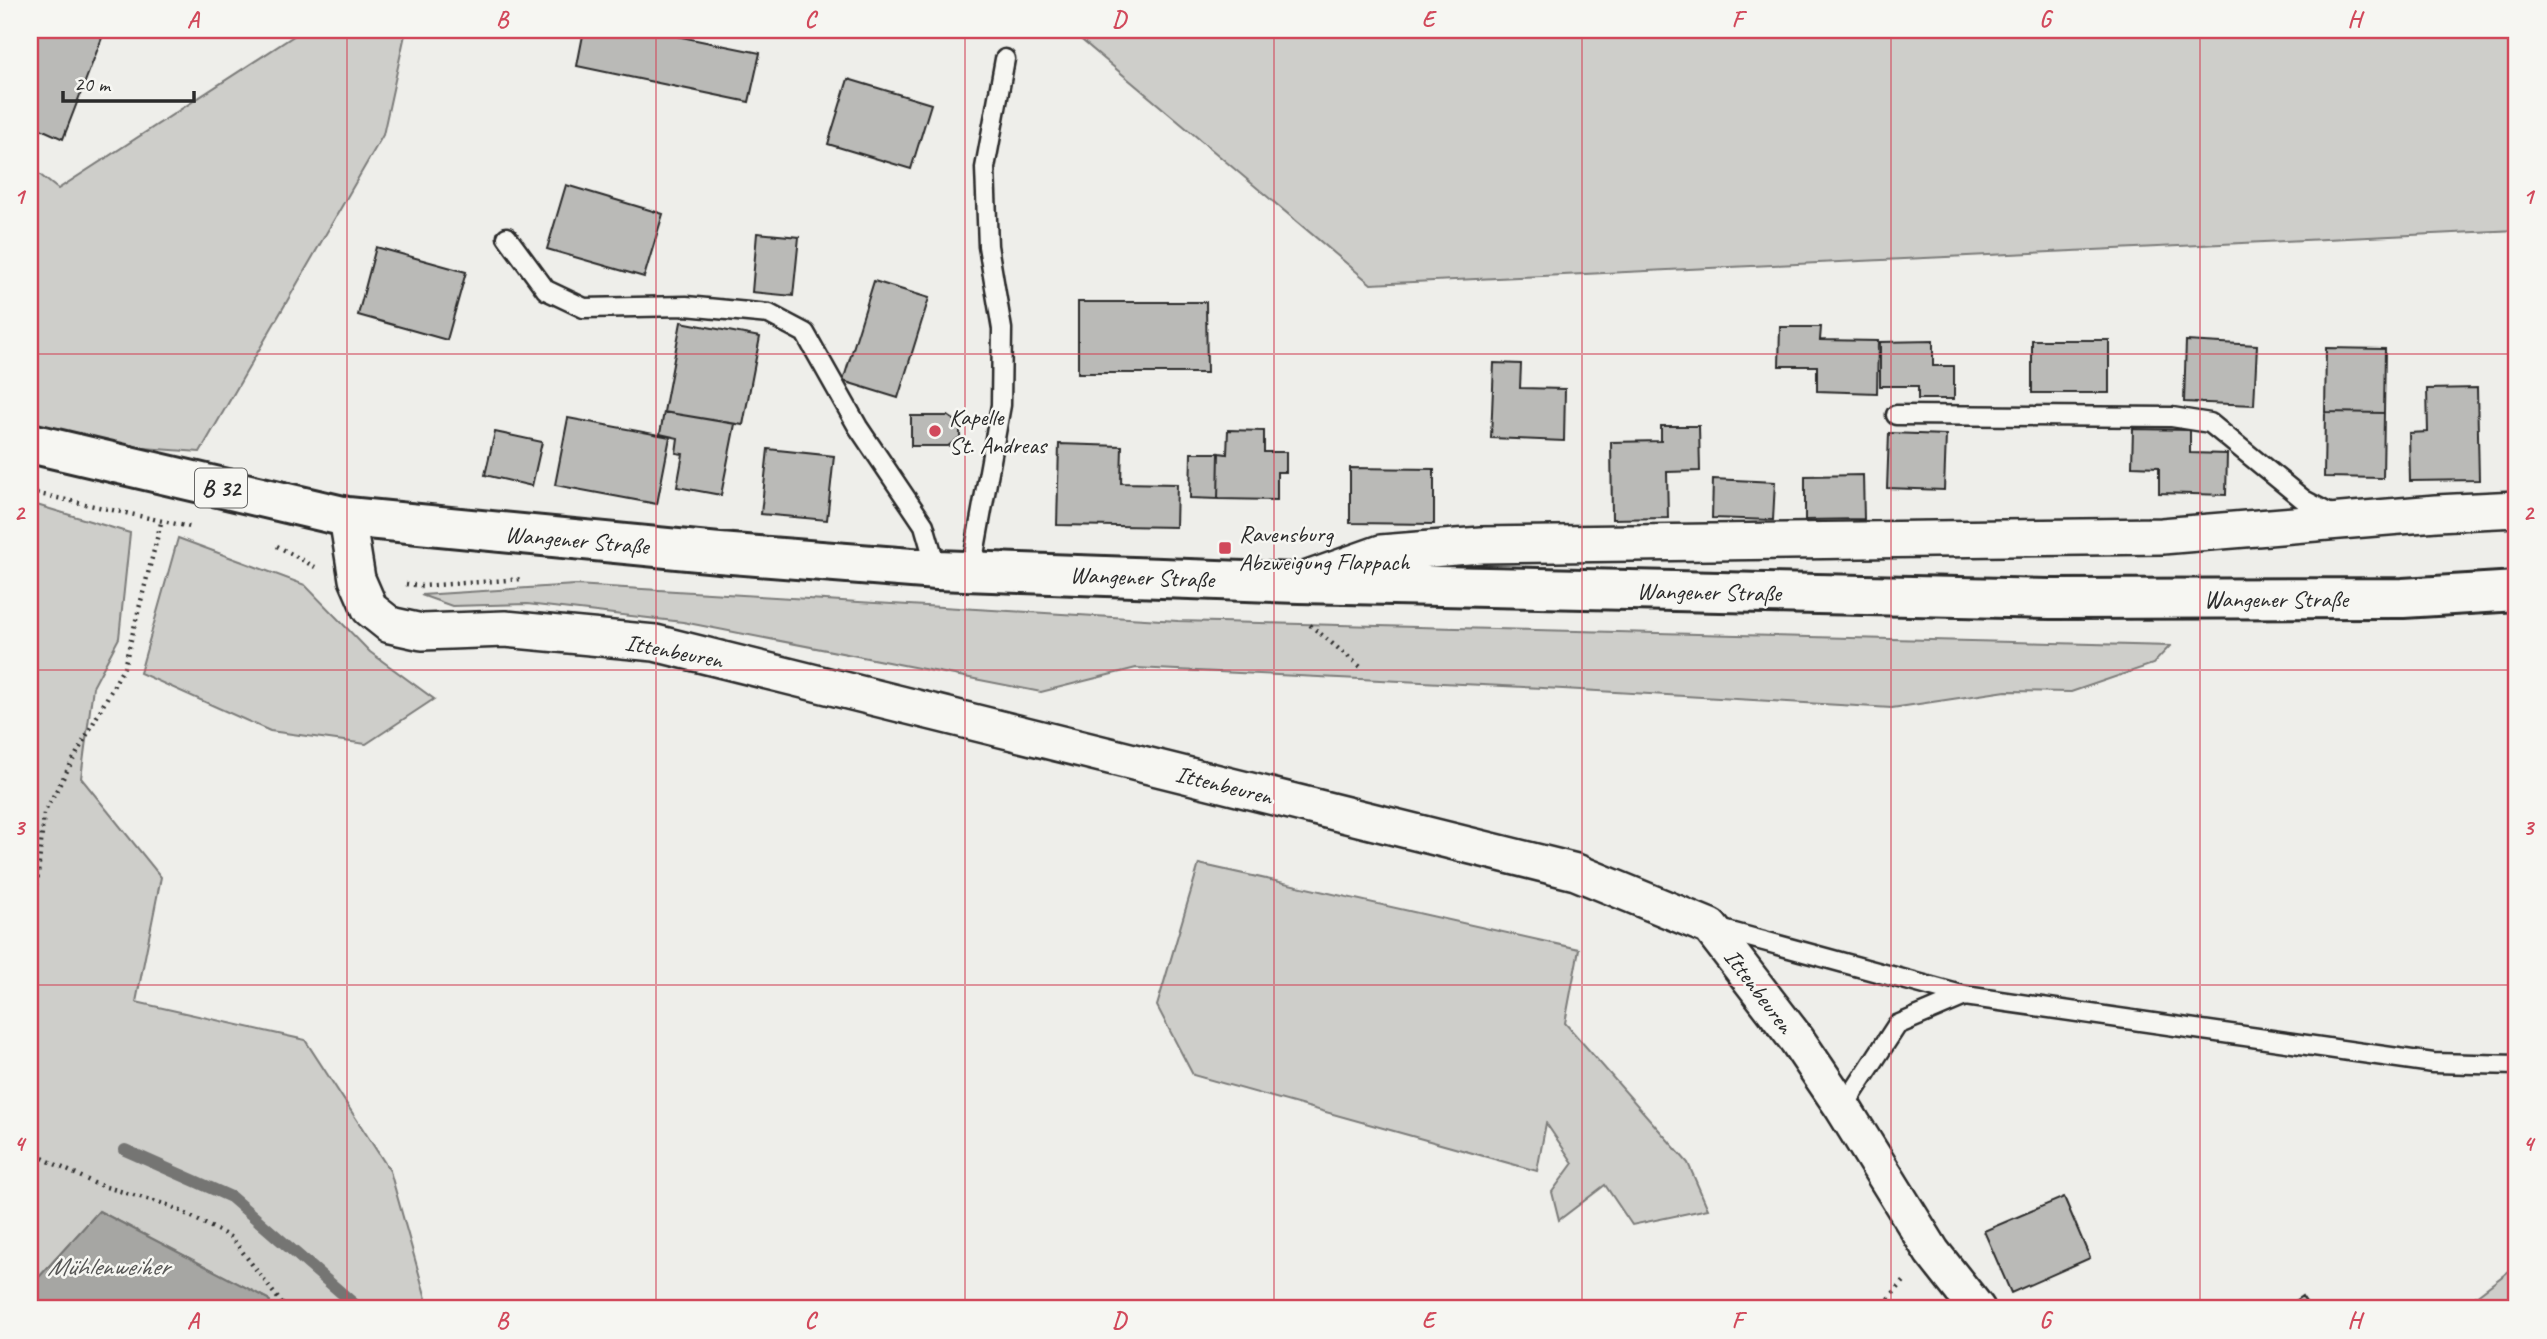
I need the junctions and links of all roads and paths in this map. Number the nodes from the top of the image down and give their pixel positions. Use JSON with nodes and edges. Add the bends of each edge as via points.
{"nodes":[{"id":1,"x":1005,"y":59,"type":"dead end"},
{"id":2,"x":507,"y":237,"type":"dead end"},
{"id":3,"x":1896,"y":415,"type":"dead end"},
{"id":4,"x":30,"y":443,"type":"edge"},
{"id":5,"x":169,"y":477,"type":"junction"},
{"id":6,"x":30,"y":492,"type":"edge"},
{"id":7,"x":2517,"y":509,"type":"edge"},
{"id":8,"x":347,"y":517,"type":"junction"},
{"id":9,"x":162,"y":521,"type":"junction"},
{"id":10,"x":2343,"y":521,"type":"junction"},
{"id":11,"x":200,"y":529,"type":"dead end"},
{"id":12,"x":276,"y":545,"type":"dead end"},
{"id":13,"x":954,"y":571,"type":"junction"},
{"id":14,"x":357,"y":579,"type":"junction"},
{"id":15,"x":1299,"y":583,"type":"junction"},
{"id":16,"x":2517,"y":591,"type":"edge"},
{"id":17,"x":1306,"y":622,"type":"dead end"},
{"id":18,"x":1363,"y":669,"type":"dead end"},
{"id":19,"x":1710,"y":927,"type":"junction"},
{"id":20,"x":30,"y":954,"type":"edge"},
{"id":21,"x":1965,"y":996,"type":"junction"},
{"id":22,"x":2517,"y":1065,"type":"edge"},
{"id":23,"x":1843,"y":1108,"type":"junction"},
{"id":24,"x":30,"y":1152,"type":"edge"},
{"id":25,"x":286,"y":1309,"type":"edge"},
{"id":26,"x":1977,"y":1309,"type":"edge"}],
"edges":[{"from":1,"to":13,"type":"lane","via":[[985,169],[988,246],[1002,329],[1001,405]]},
{"from":2,"to":13,"type":"lane","via":[[546,290],[584,308],[686,306],[769,314],[805,333],[858,427]]},
{"from":3,"to":10,"type":"lane","via":[[2172,417],[2210,423],[2304,500]]},
{"from":4,"to":5,"type":"main road","name":"Wangener Straße","number":"B 32"},
{"from":5,"to":8,"type":"main road","name":"Wangener Straße","number":"B 32"},
{"from":5,"to":9,"type":"path"},
{"from":6,"to":9,"type":"path"},
{"from":7,"to":10,"type":"street"},
{"from":8,"to":13,"type":"main road","name":"Wangener Straße","number":"B 32"},
{"from":8,"to":14,"type":"street","name":"Ittenbeuren"},
{"from":9,"to":11,"type":"path"},
{"from":9,"to":20,"type":"path","via":[[124,667],[44,813]]},
{"from":10,"to":15,"type":"street","via":[[2162,536],[1481,545],[1381,554]]},
{"from":12,"to":14,"type":"path","via":[[314,567]]},
{"from":13,"to":15,"type":"main road","name":"Wangener Straße","number":"B 32"},
{"from":14,"to":19,"type":"street","name":"Ittenbeuren","via":[[370,608],[390,625],[422,632],[505,629],[655,643],[1576,872]]},
{"from":15,"to":16,"type":"main road","name":"Wangener Straße","number":"B 32","via":[[2051,599],[2403,598]]},
{"from":17,"to":18,"type":"path"},
{"from":19,"to":21,"type":"lane"},
{"from":19,"to":23,"type":"street","name":"Ittenbeuren"},
{"from":21,"to":22,"type":"lane","via":[[2433,1063]]},
{"from":21,"to":23,"type":"lane","via":[[1897,1025]]},
{"from":23,"to":26,"type":"street","name":"Ittenbeuren","via":[[1932,1252]]},
{"from":24,"to":25,"type":"path","via":[[96,1184],[171,1206],[232,1238]]}]}
